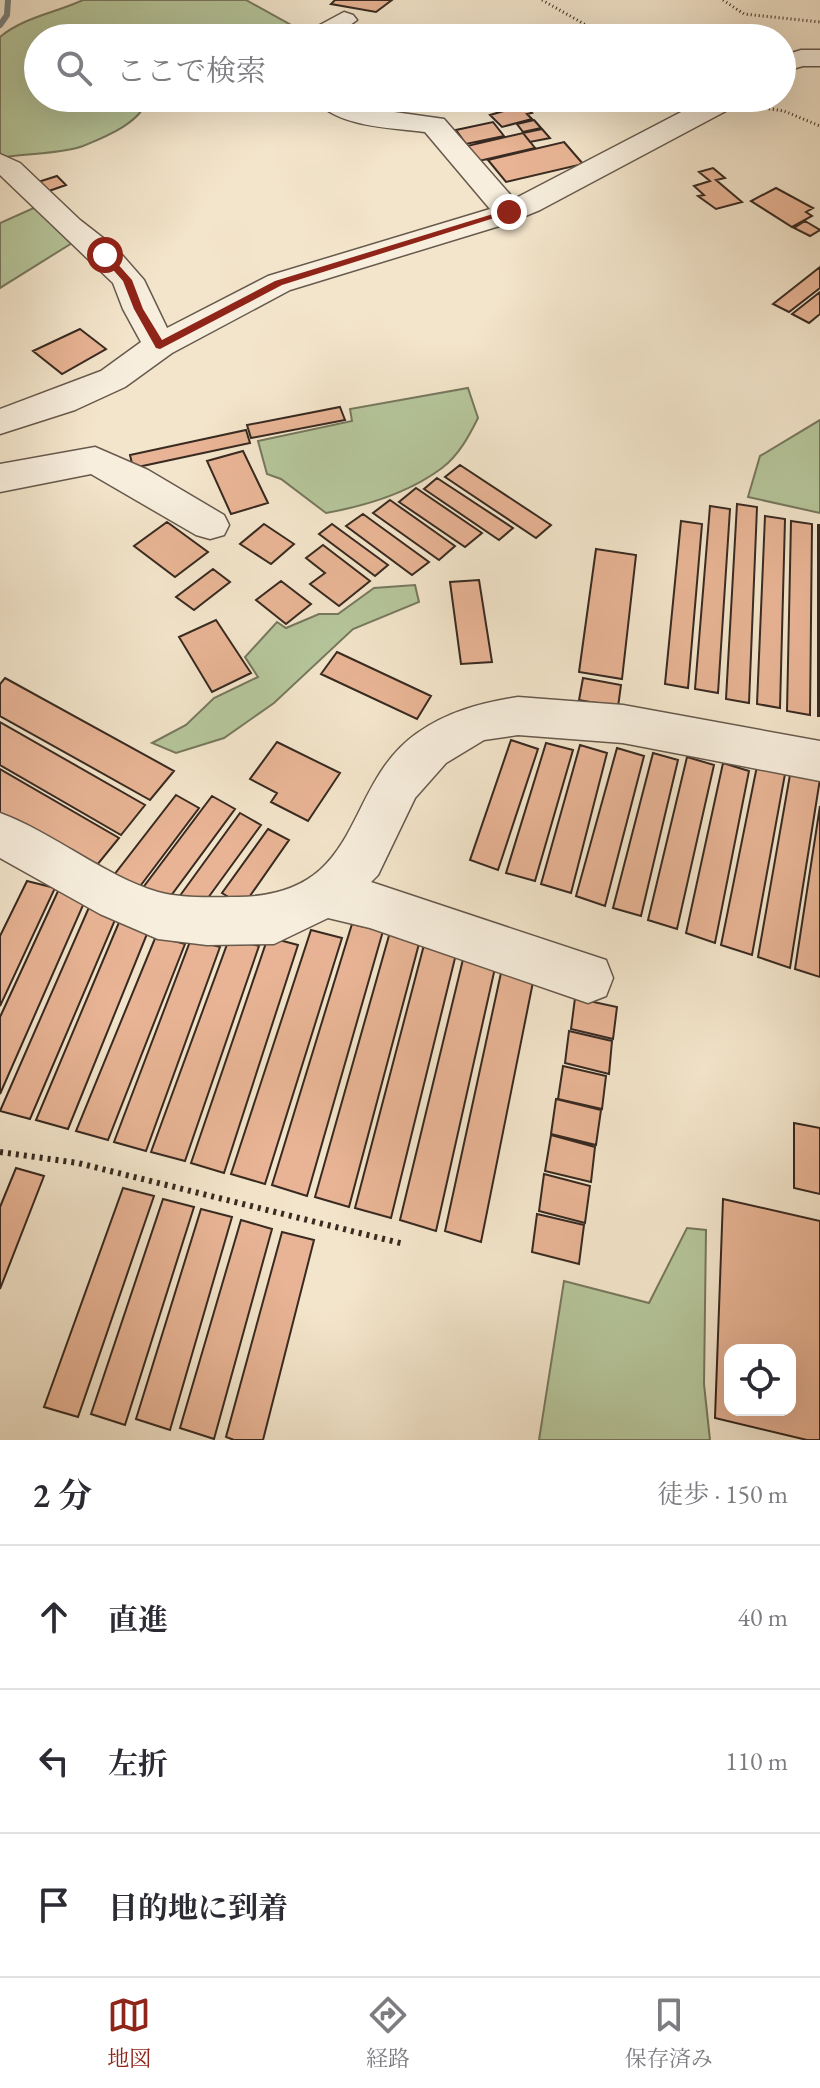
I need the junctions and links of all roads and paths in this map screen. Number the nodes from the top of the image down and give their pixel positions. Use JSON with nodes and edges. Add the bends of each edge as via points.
{"nodes":[{"id":1,"x":542,"y":0,"type":"edge"},
{"id":2,"x":723,"y":0,"type":"edge"},
{"id":3,"x":344,"y":20,"type":"dead end"},
{"id":4,"x":820,"y":22,"type":"edge"},
{"id":5,"x":337,"y":24,"type":"edge"},
{"id":6,"x":584,"y":24,"type":"edge"},
{"id":7,"x":820,"y":58,"type":"edge"},
{"id":8,"x":796,"y":60,"type":"edge"},
{"id":9,"x":354,"y":112,"type":"edge"},
{"id":10,"x":704,"y":112,"type":"edge"},
{"id":11,"x":786,"y":112,"type":"edge"},
{"id":12,"x":820,"y":126,"type":"edge"},
{"id":13,"x":0,"y":163,"type":"edge"},
{"id":14,"x":509,"y":212,"type":"junction"},
{"id":15,"x":160,"y":345,"type":"junction"},
{"id":16,"x":0,"y":422,"type":"edge"},
{"id":17,"x":0,"y":478,"type":"edge"},
{"id":18,"x":210,"y":525,"type":"dead end"},
{"id":19,"x":820,"y":761,"type":"edge"},
{"id":20,"x":0,"y":834,"type":"edge"},
{"id":21,"x":326,"y":895,"type":"junction"},
{"id":22,"x":588,"y":978,"type":"dead end"},
{"id":23,"x":0,"y":1152,"type":"edge"},
{"id":24,"x":404,"y":1244,"type":"dead end"}],
"edges":[{"from":1,"to":6,"type":"path"},
{"from":2,"to":4,"type":"path","via":[[744,14]]},
{"from":3,"to":5,"type":"lane"},
{"from":7,"to":8,"type":"lane"},
{"from":9,"to":14,"type":"lane","via":[[434,125]]},
{"from":10,"to":14,"type":"lane"},
{"from":11,"to":12,"type":"path"},
{"from":13,"to":15,"type":"lane","via":[[128,280]]},
{"from":14,"to":15,"type":"lane","via":[[279,283]]},
{"from":15,"to":16,"type":"lane","via":[[113,379]]},
{"from":17,"to":18,"type":"lane","via":[[95,460]]},
{"from":19,"to":21,"type":"lane","via":[[623,724],[518,716],[475,723],[430,749],[399,784],[361,859]]},
{"from":20,"to":21,"type":"lane","via":[[158,916],[274,920]]},
{"from":21,"to":22,"type":"lane"},
{"from":23,"to":24,"type":"path","via":[[78,1163]]}]}
